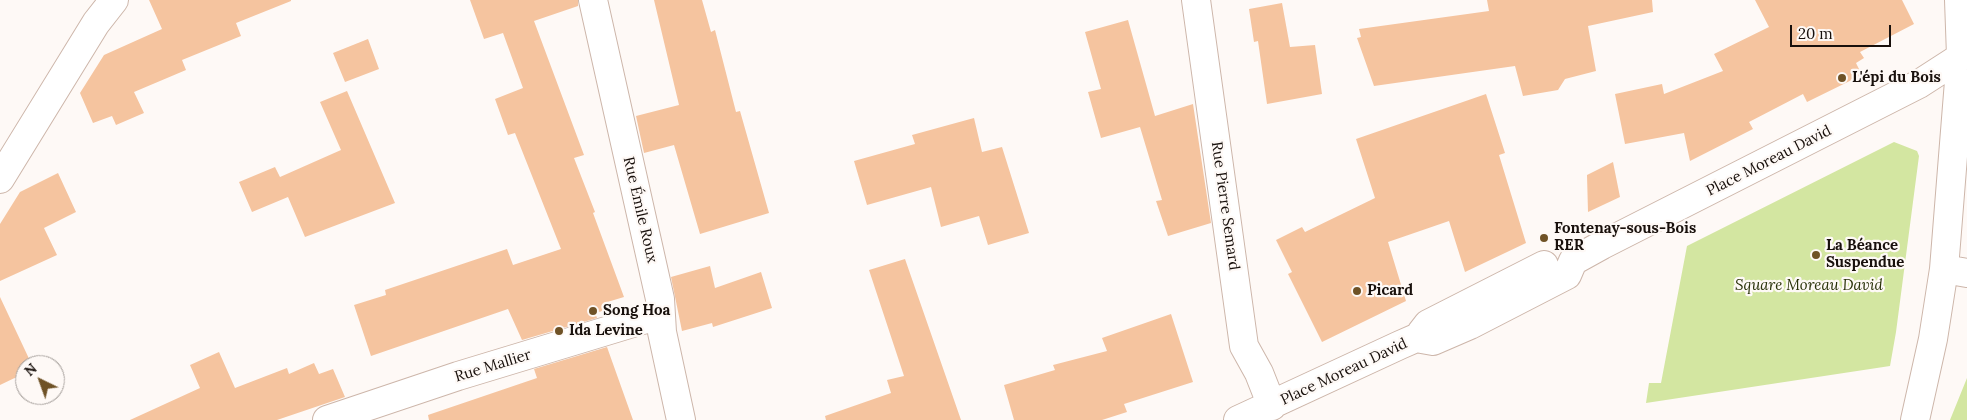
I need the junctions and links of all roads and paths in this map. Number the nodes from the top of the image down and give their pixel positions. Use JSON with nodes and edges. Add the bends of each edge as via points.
{"nodes":[{"id":1,"x":114,"y":0,"type":"edge"},
{"id":2,"x":593,"y":0,"type":"edge"},
{"id":3,"x":1196,"y":0,"type":"edge"},
{"id":4,"x":1959,"y":0,"type":"edge"},
{"id":5,"x":1964,"y":55,"type":"edge"},
{"id":6,"x":0,"y":179,"type":"edge"},
{"id":7,"x":1956,"y":271,"type":"edge"},
{"id":8,"x":659,"y":315,"type":"junction"},
{"id":9,"x":1272,"y":406,"type":"junction"},
{"id":10,"x":327,"y":420,"type":"edge"},
{"id":11,"x":681,"y":420,"type":"edge"},
{"id":12,"x":1238,"y":420,"type":"edge"},
{"id":13,"x":1915,"y":420,"type":"edge"}],
"edges":[{"from":1,"to":6,"type":"street","via":[[96,23]]},
{"from":2,"to":8,"type":"street","name":"Rue Émile Roux","via":[[660,299]]},
{"from":3,"to":9,"type":"street","name":"Rue Pierre Semard","via":[[1244,346]]},
{"from":4,"to":5,"type":"street"},
{"from":5,"to":7,"type":"street"},
{"from":5,"to":9,"type":"street","name":"Place Moreau David","via":[[1919,84],[1574,261],[1567,275],[1470,325],[1433,341],[1416,338]]},
{"from":7,"to":13,"type":"street","via":[[1933,339]]},
{"from":8,"to":10,"type":"street","name":"Rue Mallier"},
{"from":8,"to":11,"type":"street","name":"Rue Émile Roux"},
{"from":9,"to":12,"type":"street","name":"Place Moreau David"}]}
